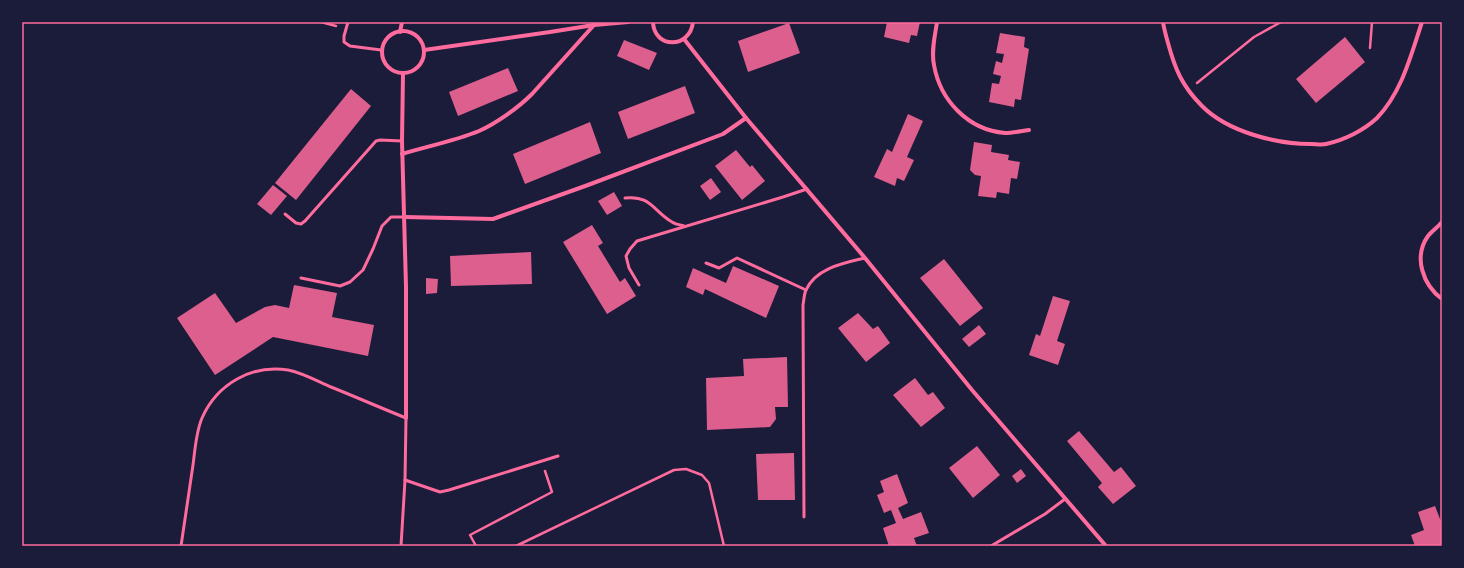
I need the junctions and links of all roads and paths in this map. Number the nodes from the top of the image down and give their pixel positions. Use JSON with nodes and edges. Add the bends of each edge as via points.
{"nodes":[{"id":1,"x":348,"y":22,"type":"edge"},
{"id":2,"x":402,"y":22,"type":"edge"},
{"id":3,"x":628,"y":22,"type":"edge"},
{"id":4,"x":653,"y":22,"type":"edge"},
{"id":5,"x":693,"y":22,"type":"edge"},
{"id":6,"x":937,"y":22,"type":"edge"},
{"id":7,"x":1163,"y":22,"type":"edge"},
{"id":8,"x":1281,"y":22,"type":"edge"},
{"id":9,"x":1372,"y":22,"type":"edge"},
{"id":10,"x":1422,"y":22,"type":"edge"},
{"id":11,"x":594,"y":25,"type":"junction"},
{"id":12,"x":400,"y":32,"type":"junction"},
{"id":13,"x":684,"y":39,"type":"junction"},
{"id":14,"x":1370,"y":48,"type":"dead end"},
{"id":15,"x":381,"y":50,"type":"junction"},
{"id":16,"x":424,"y":50,"type":"junction"},
{"id":17,"x":403,"y":74,"type":"junction"},
{"id":18,"x":1195,"y":84,"type":"dead end"},
{"id":19,"x":746,"y":118,"type":"junction"},
{"id":20,"x":1029,"y":130,"type":"dead end"},
{"id":21,"x":402,"y":141,"type":"junction"},
{"id":22,"x":402,"y":154,"type":"junction"},
{"id":23,"x":807,"y":189,"type":"junction"},
{"id":24,"x":625,"y":198,"type":"dead end"},
{"id":25,"x":284,"y":214,"type":"dead end"},
{"id":26,"x":405,"y":217,"type":"junction"},
{"id":27,"x":1442,"y":222,"type":"edge"},
{"id":28,"x":686,"y":226,"type":"junction"},
{"id":29,"x":865,"y":258,"type":"junction"},
{"id":30,"x":706,"y":263,"type":"dead end"},
{"id":31,"x":301,"y":278,"type":"dead end"},
{"id":32,"x":639,"y":285,"type":"dead end"},
{"id":33,"x":806,"y":290,"type":"junction"},
{"id":34,"x":1442,"y":299,"type":"edge"},
{"id":35,"x":406,"y":418,"type":"junction"},
{"id":36,"x":558,"y":456,"type":"dead end"},
{"id":37,"x":542,"y":461,"type":"junction"},
{"id":38,"x":405,"y":480,"type":"junction"},
{"id":39,"x":1066,"y":499,"type":"junction"},
{"id":40,"x":804,"y":517,"type":"dead end"},
{"id":41,"x":181,"y":546,"type":"edge"},
{"id":42,"x":401,"y":546,"type":"edge"},
{"id":43,"x":476,"y":546,"type":"edge"},
{"id":44,"x":516,"y":546,"type":"edge"},
{"id":45,"x":724,"y":546,"type":"edge"},
{"id":46,"x":991,"y":546,"type":"edge"},
{"id":47,"x":1106,"y":546,"type":"edge"}],
"edges":[{"from":1,"to":15,"type":"lane","via":[[344,42],[350,46]]},
{"from":2,"to":12,"type":"street"},
{"from":3,"to":11,"type":"street"},
{"from":4,"to":13,"type":"street","via":[[655,33],[665,41],[672,43]]},
{"from":5,"to":13,"type":"street","via":[[689,34]]},
{"from":6,"to":20,"type":"street","via":[[933,47],[934,65],[949,102],[959,114],[986,128],[1005,133]]},
{"from":7,"to":10,"type":"street","via":[[1177,73],[1202,106],[1218,119],[1258,136],[1294,144],[1326,145],[1362,130],[1382,111],[1398,89]]},
{"from":8,"to":18,"type":"path","via":[[1254,37]]},
{"from":9,"to":14,"type":"path"},
{"from":11,"to":16,"type":"street"},
{"from":11,"to":22,"type":"street","via":[[532,94],[488,126],[471,134]]},
{"from":12,"to":15,"type":"street","via":[[387,38]]},
{"from":12,"to":16,"type":"street","via":[[413,34]]},
{"from":13,"to":19,"type":"street"},
{"from":15,"to":17,"type":"street","via":[[385,64],[396,73]]},
{"from":16,"to":17,"type":"street","via":[[424,57],[416,69]]},
{"from":17,"to":21,"type":"street"},
{"from":19,"to":23,"type":"street"},
{"from":19,"to":26,"type":"street","via":[[723,134],[493,219]]},
{"from":21,"to":22,"type":"street"},
{"from":21,"to":25,"type":"lane","via":[[376,141],[301,224]]},
{"from":22,"to":26,"type":"street"},
{"from":23,"to":28,"type":"lane"},
{"from":23,"to":29,"type":"street"},
{"from":24,"to":28,"type":"lane","via":[[645,200],[673,223]]},
{"from":26,"to":31,"type":"lane","via":[[391,217],[382,226],[362,270],[350,282],[340,286]]},
{"from":26,"to":35,"type":"street"},
{"from":27,"to":34,"type":"street","via":[[1429,235],[1420,255],[1423,275],[1428,286]]},
{"from":28,"to":32,"type":"lane","via":[[637,241],[630,248],[626,256],[629,268]]},
{"from":29,"to":33,"type":"lane","via":[[829,269]]},
{"from":29,"to":39,"type":"street","via":[[972,390]]},
{"from":30,"to":33,"type":"lane","via":[[719,268],[737,258]]},
{"from":33,"to":40,"type":"lane","via":[[803,305]]},
{"from":35,"to":38,"type":"lane"},
{"from":35,"to":41,"type":"lane","via":[[290,370],[264,370],[238,377],[216,397],[202,418],[196,441]]},
{"from":36,"to":37,"type":"lane"},
{"from":37,"to":38,"type":"lane","via":[[440,492]]},
{"from":37,"to":43,"type":"path","via":[[552,492],[470,535]]},
{"from":38,"to":42,"type":"lane"},
{"from":39,"to":46,"type":"lane"},
{"from":39,"to":47,"type":"street"},
{"from":44,"to":45,"type":"path","via":[[674,470],[686,469],[702,476],[710,483]]}]}
